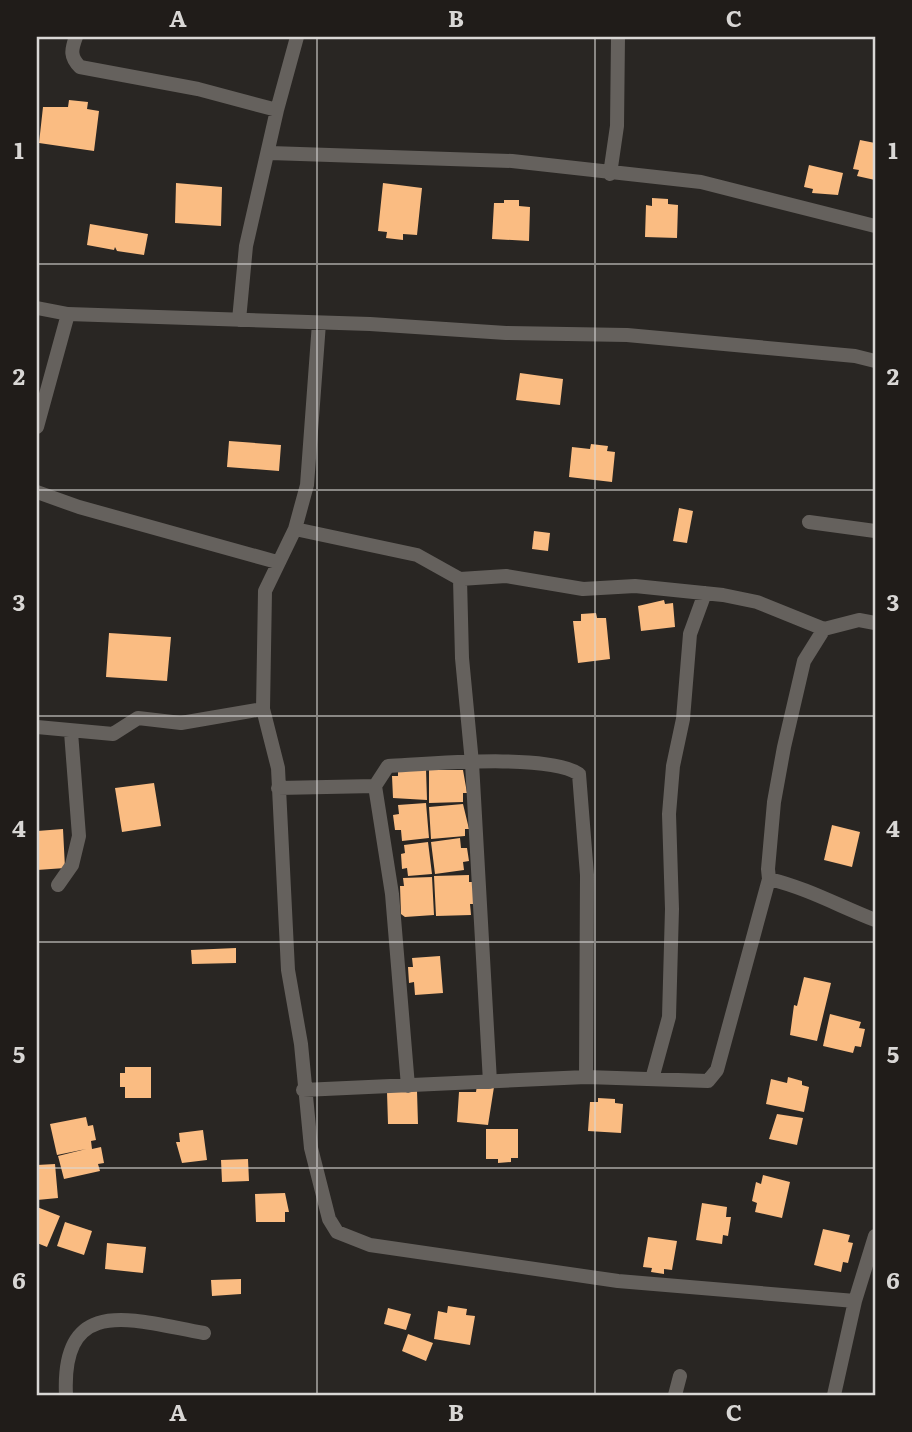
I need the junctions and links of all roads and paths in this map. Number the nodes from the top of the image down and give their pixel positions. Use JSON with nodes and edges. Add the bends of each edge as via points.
{"nodes":[{"id":1,"x":76,"y":37,"type":"edge"},
{"id":2,"x":297,"y":37,"type":"edge"},
{"id":3,"x":618,"y":37,"type":"edge"},
{"id":4,"x":277,"y":110,"type":"junction"},
{"id":5,"x":270,"y":153,"type":"junction"},
{"id":6,"x":610,"y":174,"type":"junction"},
{"id":7,"x":875,"y":226,"type":"edge"},
{"id":8,"x":37,"y":308,"type":"edge"},
{"id":9,"x":68,"y":314,"type":"junction"},
{"id":10,"x":239,"y":320,"type":"junction"},
{"id":11,"x":319,"y":323,"type":"junction"},
{"id":12,"x":875,"y":361,"type":"edge"},
{"id":13,"x":37,"y":427,"type":"edge"},
{"id":14,"x":37,"y":492,"type":"edge"},
{"id":15,"x":808,"y":522,"type":"dead end"},
{"id":16,"x":295,"y":529,"type":"junction"},
{"id":17,"x":875,"y":531,"type":"edge"},
{"id":18,"x":277,"y":562,"type":"junction"},
{"id":19,"x":460,"y":579,"type":"junction"},
{"id":20,"x":705,"y":593,"type":"junction"},
{"id":21,"x":875,"y":623,"type":"edge"},
{"id":22,"x":824,"y":629,"type":"junction"},
{"id":23,"x":263,"y":709,"type":"junction"},
{"id":24,"x":37,"y":727,"type":"edge"},
{"id":25,"x":71,"y":732,"type":"junction"},
{"id":26,"x":472,"y":763,"type":"junction"},
{"id":27,"x":375,"y":786,"type":"junction"},
{"id":28,"x":278,"y":788,"type":"junction"},
{"id":29,"x":769,"y":879,"type":"junction"},
{"id":30,"x":58,"y":885,"type":"dead end"},
{"id":31,"x":875,"y":920,"type":"edge"},
{"id":32,"x":586,"y":1077,"type":"junction"},
{"id":33,"x":652,"y":1079,"type":"junction"},
{"id":34,"x":490,"y":1082,"type":"junction"},
{"id":35,"x":408,"y":1086,"type":"junction"},
{"id":36,"x":303,"y":1090,"type":"junction"},
{"id":37,"x":875,"y":1236,"type":"edge"},
{"id":38,"x":855,"y":1301,"type":"junction"},
{"id":39,"x":204,"y":1334,"type":"dead end"},
{"id":40,"x":680,"y":1376,"type":"dead end"},
{"id":41,"x":66,"y":1395,"type":"edge"},
{"id":42,"x":675,"y":1395,"type":"edge"},
{"id":43,"x":834,"y":1395,"type":"edge"}],
"edges":[{"from":1,"to":4,"type":"street","via":[[71,49],[80,67],[198,89]]},
{"from":2,"to":4,"type":"street"},
{"from":3,"to":6,"type":"street","via":[[617,126]]},
{"from":4,"to":5,"type":"street"},
{"from":5,"to":6,"type":"street","via":[[512,161]]},
{"from":5,"to":10,"type":"street","via":[[246,246]]},
{"from":6,"to":7,"type":"street","via":[[701,182]]},
{"from":8,"to":9,"type":"street"},
{"from":9,"to":10,"type":"street"},
{"from":9,"to":13,"type":"street"},
{"from":10,"to":11,"type":"street"},
{"from":11,"to":12,"type":"street","via":[[627,335]]},
{"from":11,"to":16,"type":"street","via":[[307,485]]},
{"from":14,"to":18,"type":"street"},
{"from":15,"to":17,"type":"street"},
{"from":16,"to":18,"type":"street"},
{"from":16,"to":19,"type":"street","via":[[417,555]]},
{"from":18,"to":23,"type":"street","via":[[262,608]]},
{"from":19,"to":20,"type":"street","via":[[506,576],[583,589],[635,586]]},
{"from":19,"to":26,"type":"street"},
{"from":20,"to":22,"type":"street","via":[[757,602]]},
{"from":20,"to":33,"type":"street","via":[[690,634],[683,719],[673,766],[669,1017]]},
{"from":21,"to":22,"type":"street","via":[[859,621]]},
{"from":22,"to":29,"type":"street","via":[[804,661],[783,747]]},
{"from":23,"to":25,"type":"street","via":[[181,723],[145,717],[113,734]]},
{"from":23,"to":28,"type":"street","via":[[278,768]]},
{"from":24,"to":25,"type":"street"},
{"from":25,"to":30,"type":"street","via":[[79,828],[72,865]]},
{"from":26,"to":27,"type":"street","via":[[388,766]]},
{"from":26,"to":32,"type":"street","via":[[540,764],[579,774],[587,875]]},
{"from":26,"to":34,"type":"street"},
{"from":27,"to":28,"type":"street"},
{"from":27,"to":35,"type":"street","via":[[392,894]]},
{"from":28,"to":36,"type":"street","via":[[288,970],[301,1044]]},
{"from":29,"to":31,"type":"street","via":[[815,892]]},
{"from":29,"to":33,"type":"street","via":[[715,1074],[708,1081]]},
{"from":32,"to":33,"type":"street"},
{"from":32,"to":34,"type":"street"},
{"from":34,"to":35,"type":"street"},
{"from":35,"to":36,"type":"street"},
{"from":36,"to":38,"type":"street","via":[[311,1148],[329,1219],[337,1232],[370,1245],[618,1281]]},
{"from":37,"to":38,"type":"street"},
{"from":38,"to":43,"type":"street"},
{"from":39,"to":41,"type":"street","via":[[121,1319],[92,1324],[72,1342],[64,1369]]},
{"from":40,"to":42,"type":"street"}]}
